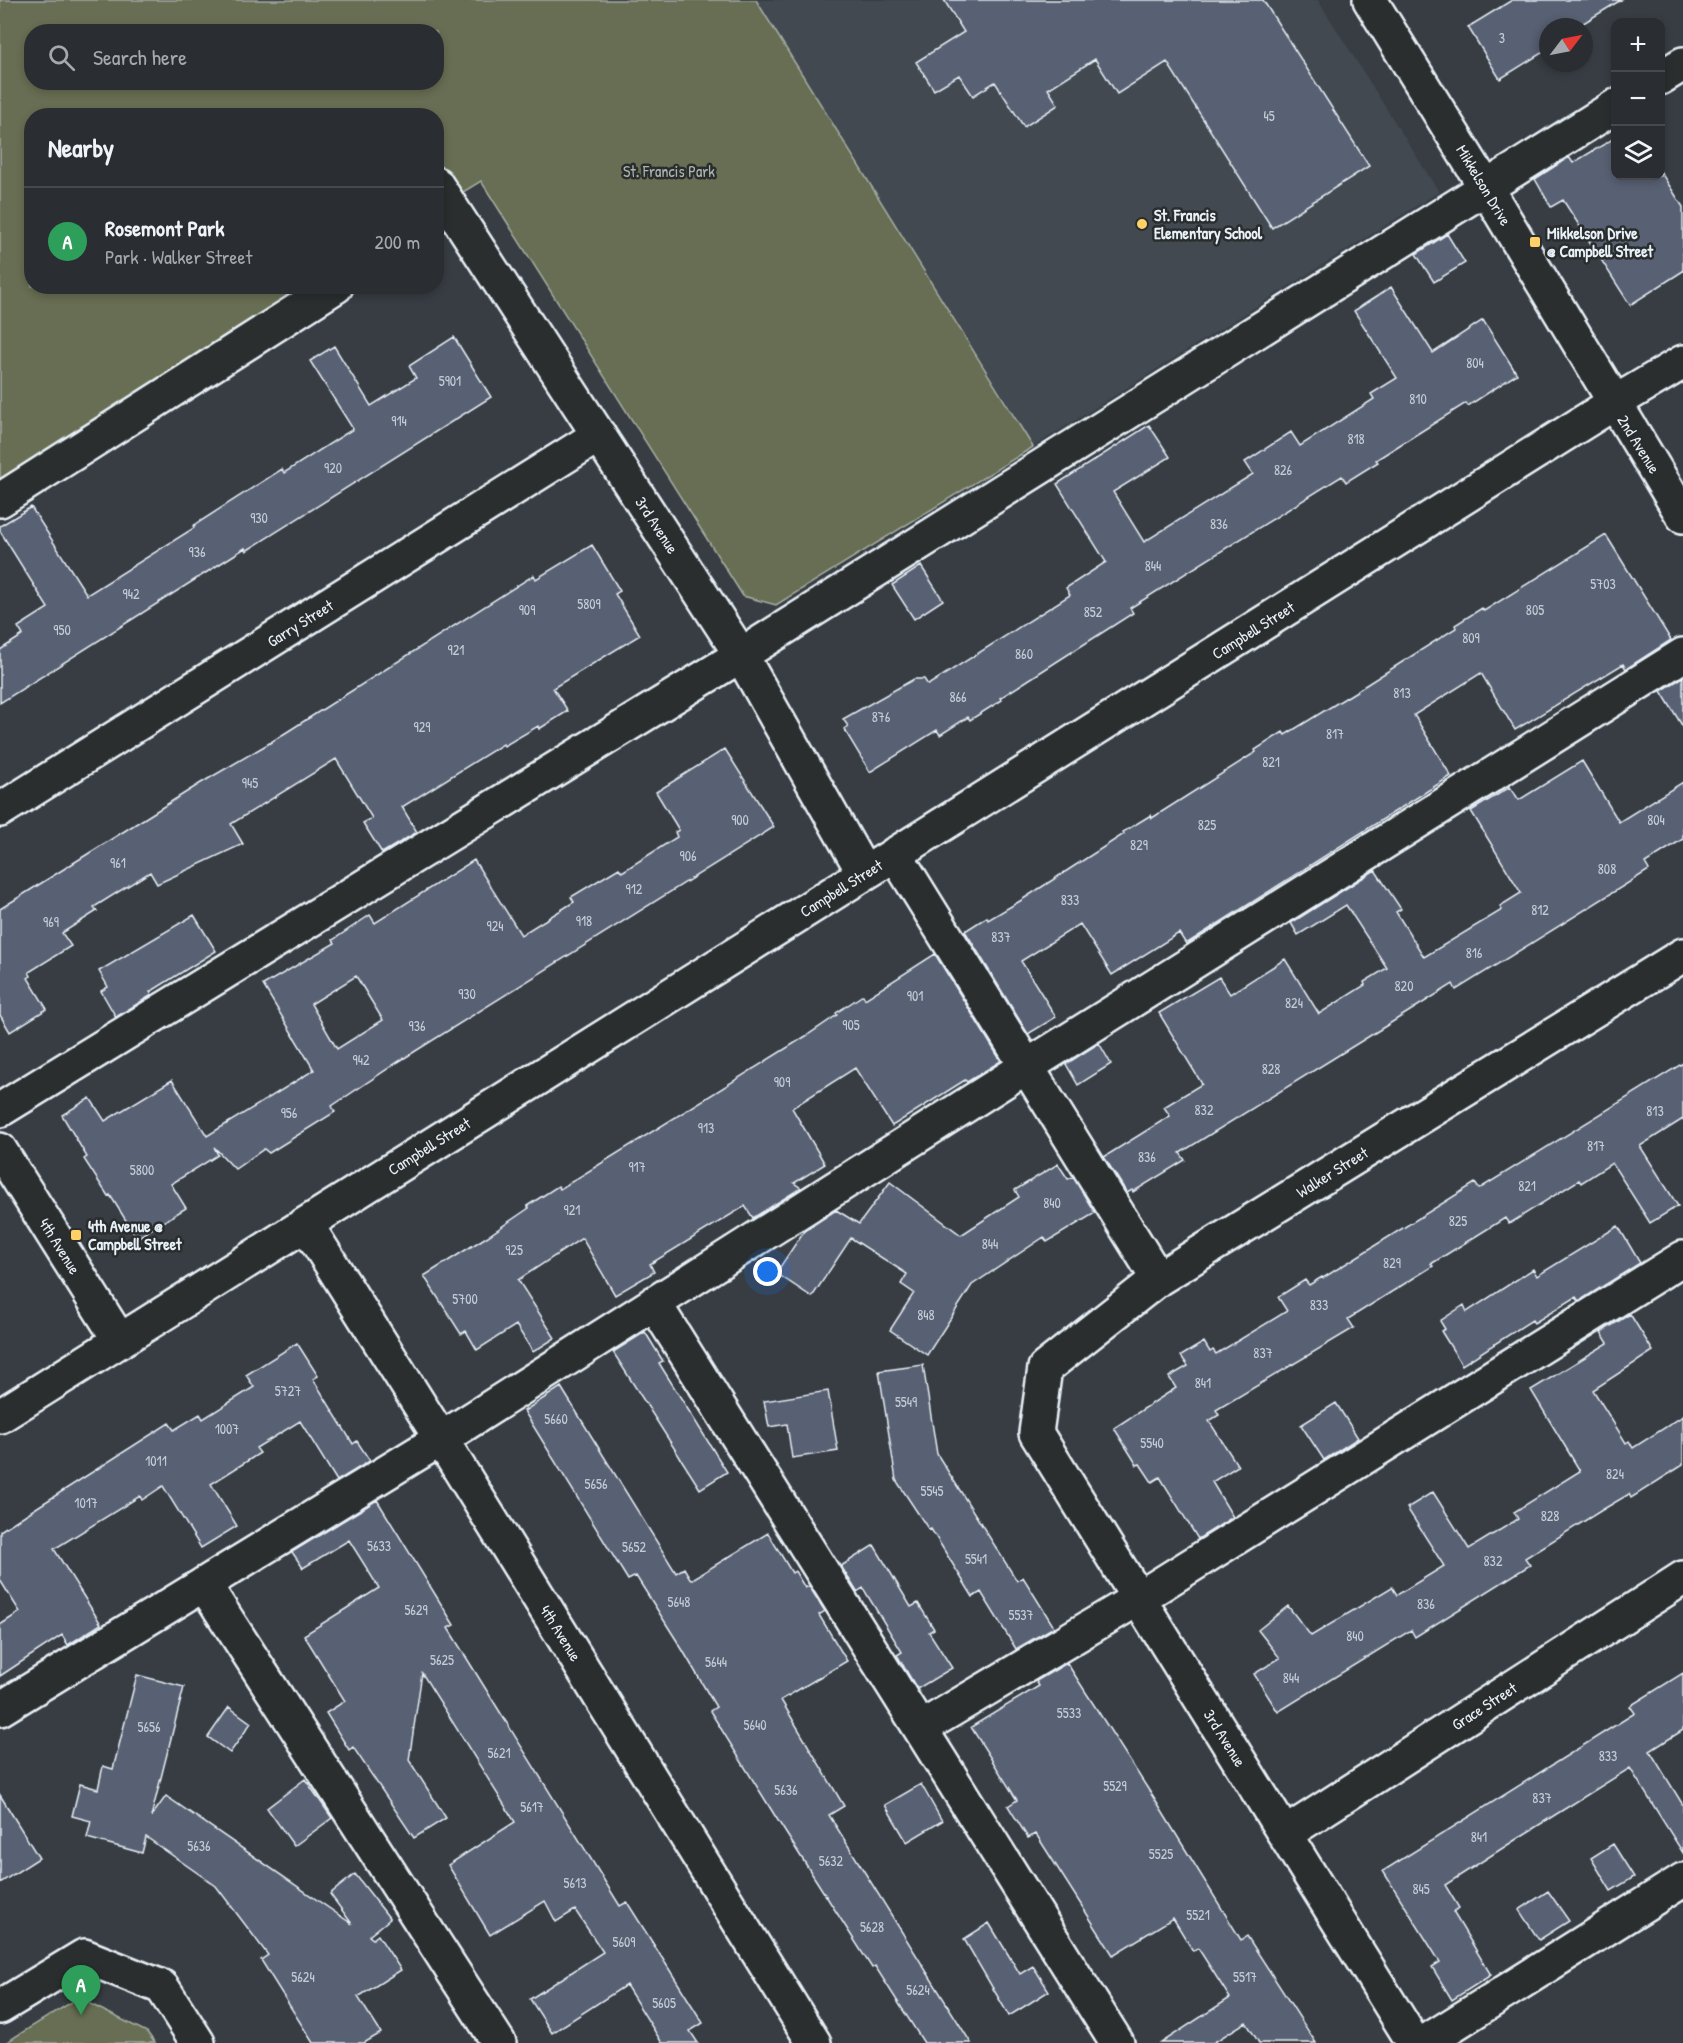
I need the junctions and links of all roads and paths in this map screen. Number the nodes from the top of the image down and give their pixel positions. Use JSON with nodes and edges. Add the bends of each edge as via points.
{"nodes":[{"id":1,"x":1370,"y":0,"type":"edge"},
{"id":2,"x":1683,"y":64,"type":"edge"},
{"id":3,"x":1665,"y":75,"type":"edge"},
{"id":4,"x":1611,"y":109,"type":"edge"},
{"id":5,"x":1486,"y":188,"type":"junction"},
{"id":6,"x":446,"y":217,"type":"edge"},
{"id":7,"x":323,"y":294,"type":"edge"},
{"id":8,"x":1683,"y":362,"type":"edge"},
{"id":9,"x":1614,"y":403,"type":"junction"},
{"id":10,"x":599,"y":435,"type":"junction"},
{"id":11,"x":0,"y":500,"type":"edge"},
{"id":12,"x":1683,"y":516,"type":"edge"},
{"id":13,"x":741,"y":655,"type":"junction"},
{"id":14,"x":1683,"y":655,"type":"edge"},
{"id":15,"x":0,"y":810,"type":"edge"},
{"id":16,"x":895,"y":854,"type":"junction"},
{"id":17,"x":864,"y":873,"type":"junction"},
{"id":18,"x":1683,"y":955,"type":"edge"},
{"id":19,"x":1026,"y":1067,"type":"junction"},
{"id":20,"x":0,"y":1110,"type":"edge"},
{"id":21,"x":0,"y":1150,"type":"edge"},
{"id":22,"x":306,"y":1224,"type":"junction"},
{"id":23,"x":1683,"y":1258,"type":"edge"},
{"id":24,"x":1158,"y":1279,"type":"junction"},
{"id":25,"x":654,"y":1303,"type":"junction"},
{"id":26,"x":120,"y":1341,"type":"junction"},
{"id":27,"x":0,"y":1416,"type":"edge"},
{"id":28,"x":1036,"y":1433,"type":"joint"},
{"id":29,"x":441,"y":1438,"type":"junction"},
{"id":30,"x":1683,"y":1578,"type":"edge"},
{"id":31,"x":204,"y":1584,"type":"junction"},
{"id":32,"x":1139,"y":1598,"type":"junction"},
{"id":33,"x":0,"y":1709,"type":"edge"},
{"id":34,"x":921,"y":1728,"type":"junction"},
{"id":35,"x":1285,"y":1834,"type":"junction"},
{"id":36,"x":1683,"y":1880,"type":"edge"},
{"id":37,"x":0,"y":2007,"type":"edge"},
{"id":38,"x":198,"y":2043,"type":"edge"},
{"id":39,"x":499,"y":2043,"type":"edge"},
{"id":40,"x":814,"y":2043,"type":"edge"},
{"id":41,"x":1117,"y":2043,"type":"edge"},
{"id":42,"x":1414,"y":2043,"type":"edge"},
{"id":43,"x":1424,"y":2043,"type":"edge"}],
"edges":[{"from":1,"to":5,"type":"street","name":"Mikkelson Drive"},
{"from":2,"to":3,"type":"street"},
{"from":4,"to":5,"type":"street"},
{"from":5,"to":9,"type":"street","name":"Mikkelson Drive"},
{"from":5,"to":13,"type":"street"},
{"from":6,"to":10,"type":"street","name":"3rd Avenue"},
{"from":7,"to":11,"type":"street"},
{"from":8,"to":9,"type":"street","name":"Campbell Street"},
{"from":9,"to":12,"type":"street","name":"2nd Avenue"},
{"from":9,"to":16,"type":"street","name":"Campbell Street"},
{"from":10,"to":13,"type":"street","name":"3rd Avenue"},
{"from":10,"to":15,"type":"street","name":"Garry Street"},
{"from":13,"to":17,"type":"street","name":"3rd Avenue"},
{"from":13,"to":20,"type":"street"},
{"from":14,"to":19,"type":"street"},
{"from":16,"to":17,"type":"street","name":"Campbell Street"},
{"from":16,"to":19,"type":"street"},
{"from":17,"to":22,"type":"street","name":"Campbell Street"},
{"from":18,"to":24,"type":"street","name":"Walker Street"},
{"from":19,"to":24,"type":"street"},
{"from":19,"to":25,"type":"street"},
{"from":21,"to":26,"type":"street","name":"4th Avenue"},
{"from":22,"to":26,"type":"street","name":"Campbell Street"},
{"from":22,"to":29,"type":"street","name":"4th Avenue"},
{"from":23,"to":32,"type":"street"},
{"from":24,"to":28,"type":"street","name":"Walker Street","via":[[1044,1368]]},
{"from":25,"to":29,"type":"street"},
{"from":25,"to":34,"type":"street"},
{"from":26,"to":27,"type":"street","name":"Campbell Street"},
{"from":28,"to":32,"type":"street","name":"3rd Avenue"},
{"from":29,"to":31,"type":"street"},
{"from":29,"to":40,"type":"street","name":"4th Avenue"},
{"from":30,"to":35,"type":"street","name":"Grace Street"},
{"from":31,"to":33,"type":"street"},
{"from":31,"to":39,"type":"street"},
{"from":32,"to":34,"type":"street"},
{"from":32,"to":35,"type":"street","name":"3rd Avenue"},
{"from":34,"to":41,"type":"street"},
{"from":35,"to":42,"type":"street","name":"3rd Avenue"},
{"from":36,"to":43,"type":"street"},
{"from":37,"to":38,"type":"street","via":[[84,1956],[162,1987]]}]}
